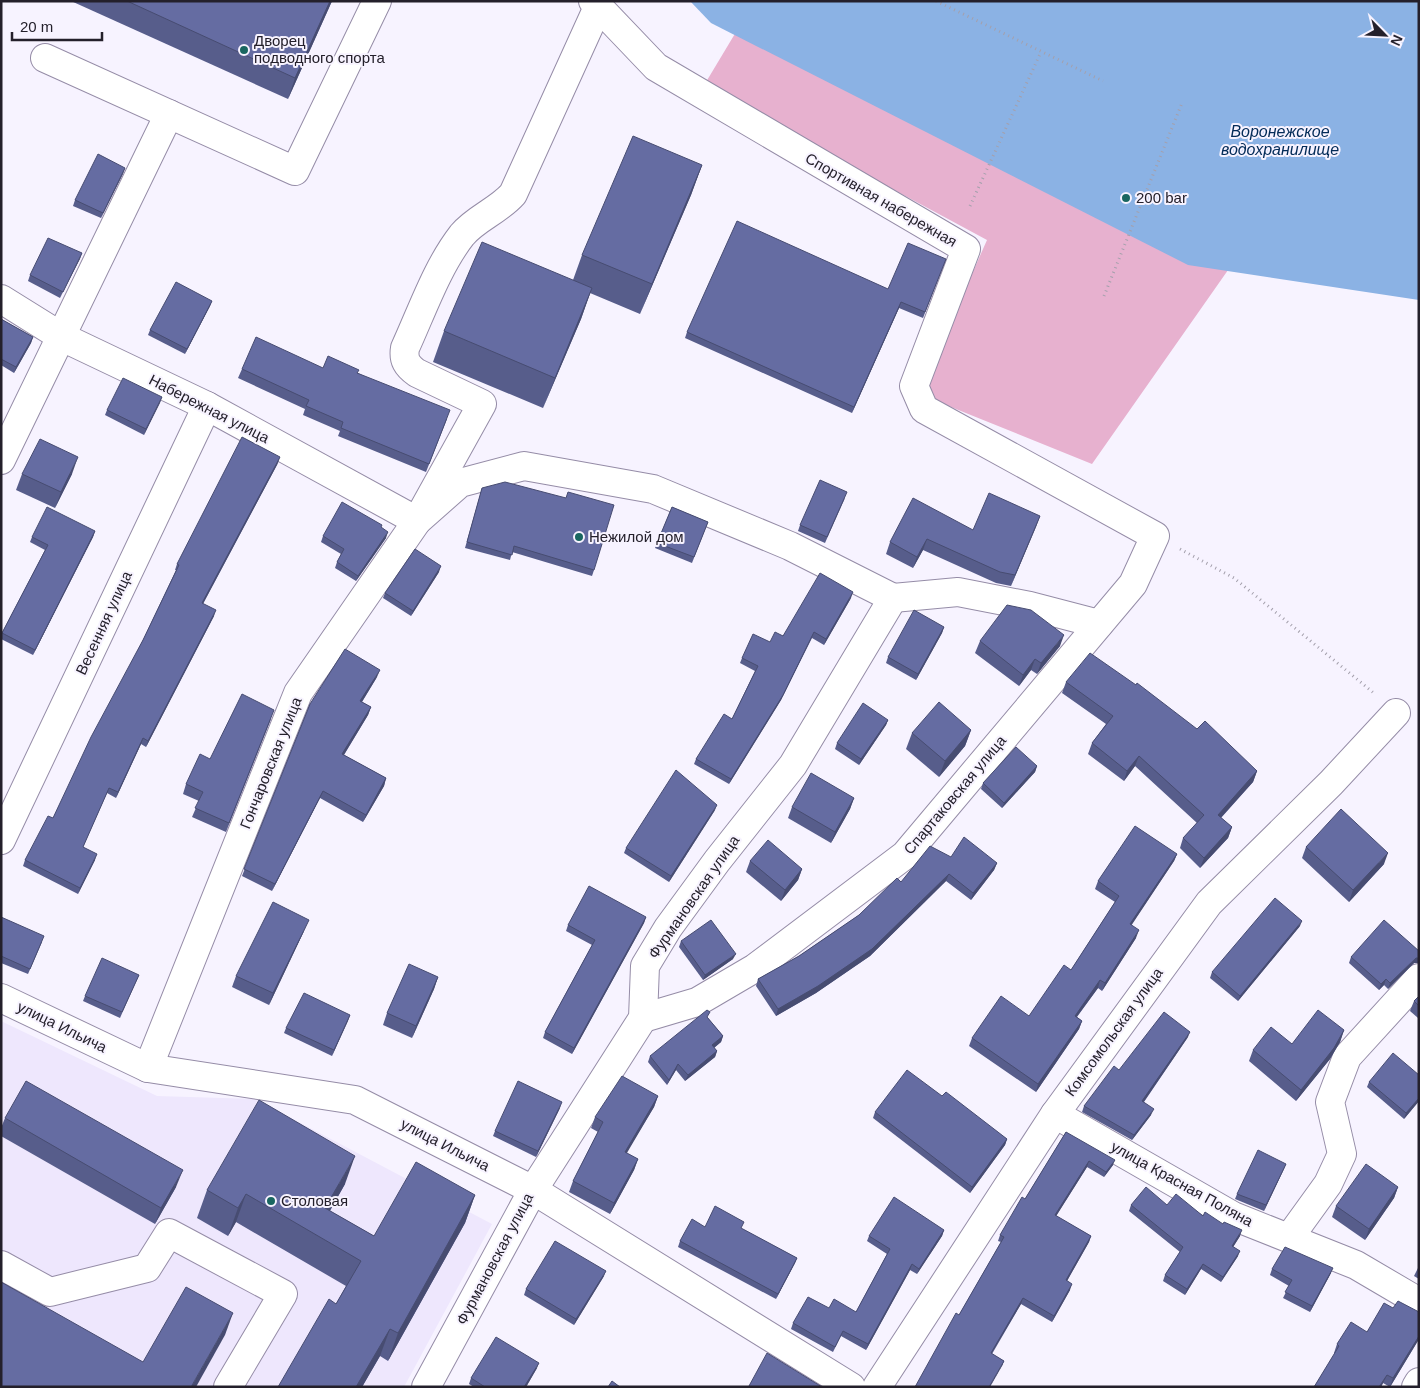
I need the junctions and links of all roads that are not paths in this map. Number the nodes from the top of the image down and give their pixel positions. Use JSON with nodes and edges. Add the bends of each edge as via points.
{"nodes":[{"id":1,"x":376,"y":1,"type":"edge"},
{"id":2,"x":596,"y":4,"type":"edge"},
{"id":3,"x":45,"y":58,"type":"dead end"},
{"id":4,"x":169,"y":114,"type":"junction"},
{"id":5,"x":1,"y":299,"type":"edge"},
{"id":6,"x":62,"y":337,"type":"junction"},
{"id":7,"x":207,"y":406,"type":"junction"},
{"id":8,"x":1,"y":460,"type":"edge"},
{"id":9,"x":417,"y":521,"type":"junction"},
{"id":10,"x":1155,"y":536,"type":"joint"},
{"id":11,"x":893,"y":598,"type":"junction"},
{"id":12,"x":1100,"y":624,"type":"junction"},
{"id":13,"x":1396,"y":713,"type":"road end"},
{"id":14,"x":1,"y":840,"type":"edge"},
{"id":15,"x":1419,"y":978,"type":"edge"},
{"id":16,"x":1,"y":998,"type":"edge"},
{"id":17,"x":643,"y":1018,"type":"junction"},
{"id":18,"x":148,"y":1068,"type":"junction"},
{"id":19,"x":1055,"y":1114,"type":"junction"},
{"id":20,"x":533,"y":1190,"type":"junction"},
{"id":21,"x":1289,"y":1238,"type":"junction"},
{"id":22,"x":1,"y":1265,"type":"edge"},
{"id":23,"x":1419,"y":1302,"type":"edge"},
{"id":24,"x":1419,"y":1382,"type":"edge"},
{"id":25,"x":228,"y":1387,"type":"edge"},
{"id":26,"x":426,"y":1387,"type":"edge"},
{"id":27,"x":851,"y":1387,"type":"edge"},
{"id":28,"x":877,"y":1387,"type":"edge"},
{"id":29,"x":1416,"y":1387,"type":"edge"}],
"edges":[{"from":1,"to":4,"type":"street","via":[[295,171]]},
{"from":2,"to":9,"type":"street","name":"Гончаровская улица","via":[[513,194],[502,207],[477,221],[463,234],[446,261],[405,348],[408,367],[482,404]]},
{"from":2,"to":10,"type":"street","name":"Спортивная набережная","via":[[656,68],[966,249],[914,386],[924,409]]},
{"from":3,"to":4,"type":"street"},
{"from":4,"to":6,"type":"street"},
{"from":5,"to":6,"type":"street","name":"Набережная улица"},
{"from":6,"to":7,"type":"street","name":"Набережная улица"},
{"from":6,"to":8,"type":"street"},
{"from":7,"to":9,"type":"street","name":"Набережная улица"},
{"from":7,"to":14,"type":"street","name":"Весенняя улица"},
{"from":9,"to":11,"type":"street","via":[[460,483],[524,466],[653,489],[790,546]]},
{"from":9,"to":18,"type":"street","name":"Гончаровская улица","via":[[298,693]]},
{"from":10,"to":12,"type":"street","name":"Спартаковская улица","via":[[1133,584]]},
{"from":11,"to":12,"type":"street","via":[[958,592]]},
{"from":11,"to":17,"type":"street","name":"Фурмановская улица","via":[[793,765],[717,861],[668,928],[645,966]]},
{"from":12,"to":17,"type":"street","name":"Спартаковская улица","via":[[906,855],[754,968],[698,1002]]},
{"from":13,"to":19,"type":"street","name":"Комсомольская улица","via":[[1332,783],[1209,903]]},
{"from":15,"to":21,"type":"street","via":[[1347,1057],[1330,1102],[1342,1154],[1328,1184]]},
{"from":16,"to":18,"type":"street","name":"улица Ильича"},
{"from":17,"to":20,"type":"street","name":"Фурмановская улица"},
{"from":18,"to":20,"type":"street","name":"улица Ильича","via":[[355,1100]]},
{"from":19,"to":21,"type":"street","name":"улица Красная Поляна","via":[[1233,1216]]},
{"from":19,"to":28,"type":"street","name":"Комсомольская улица"},
{"from":20,"to":26,"type":"street","name":"Фурмановская улица"},
{"from":20,"to":27,"type":"street","name":"улица Ильича"},
{"from":21,"to":23,"type":"street","name":"улица Красная Поляна","via":[[1356,1265]]},
{"from":22,"to":25,"type":"street","via":[[50,1292],[147,1268],[169,1233],[283,1294]]},
{"from":24,"to":29,"type":"street"}]}
